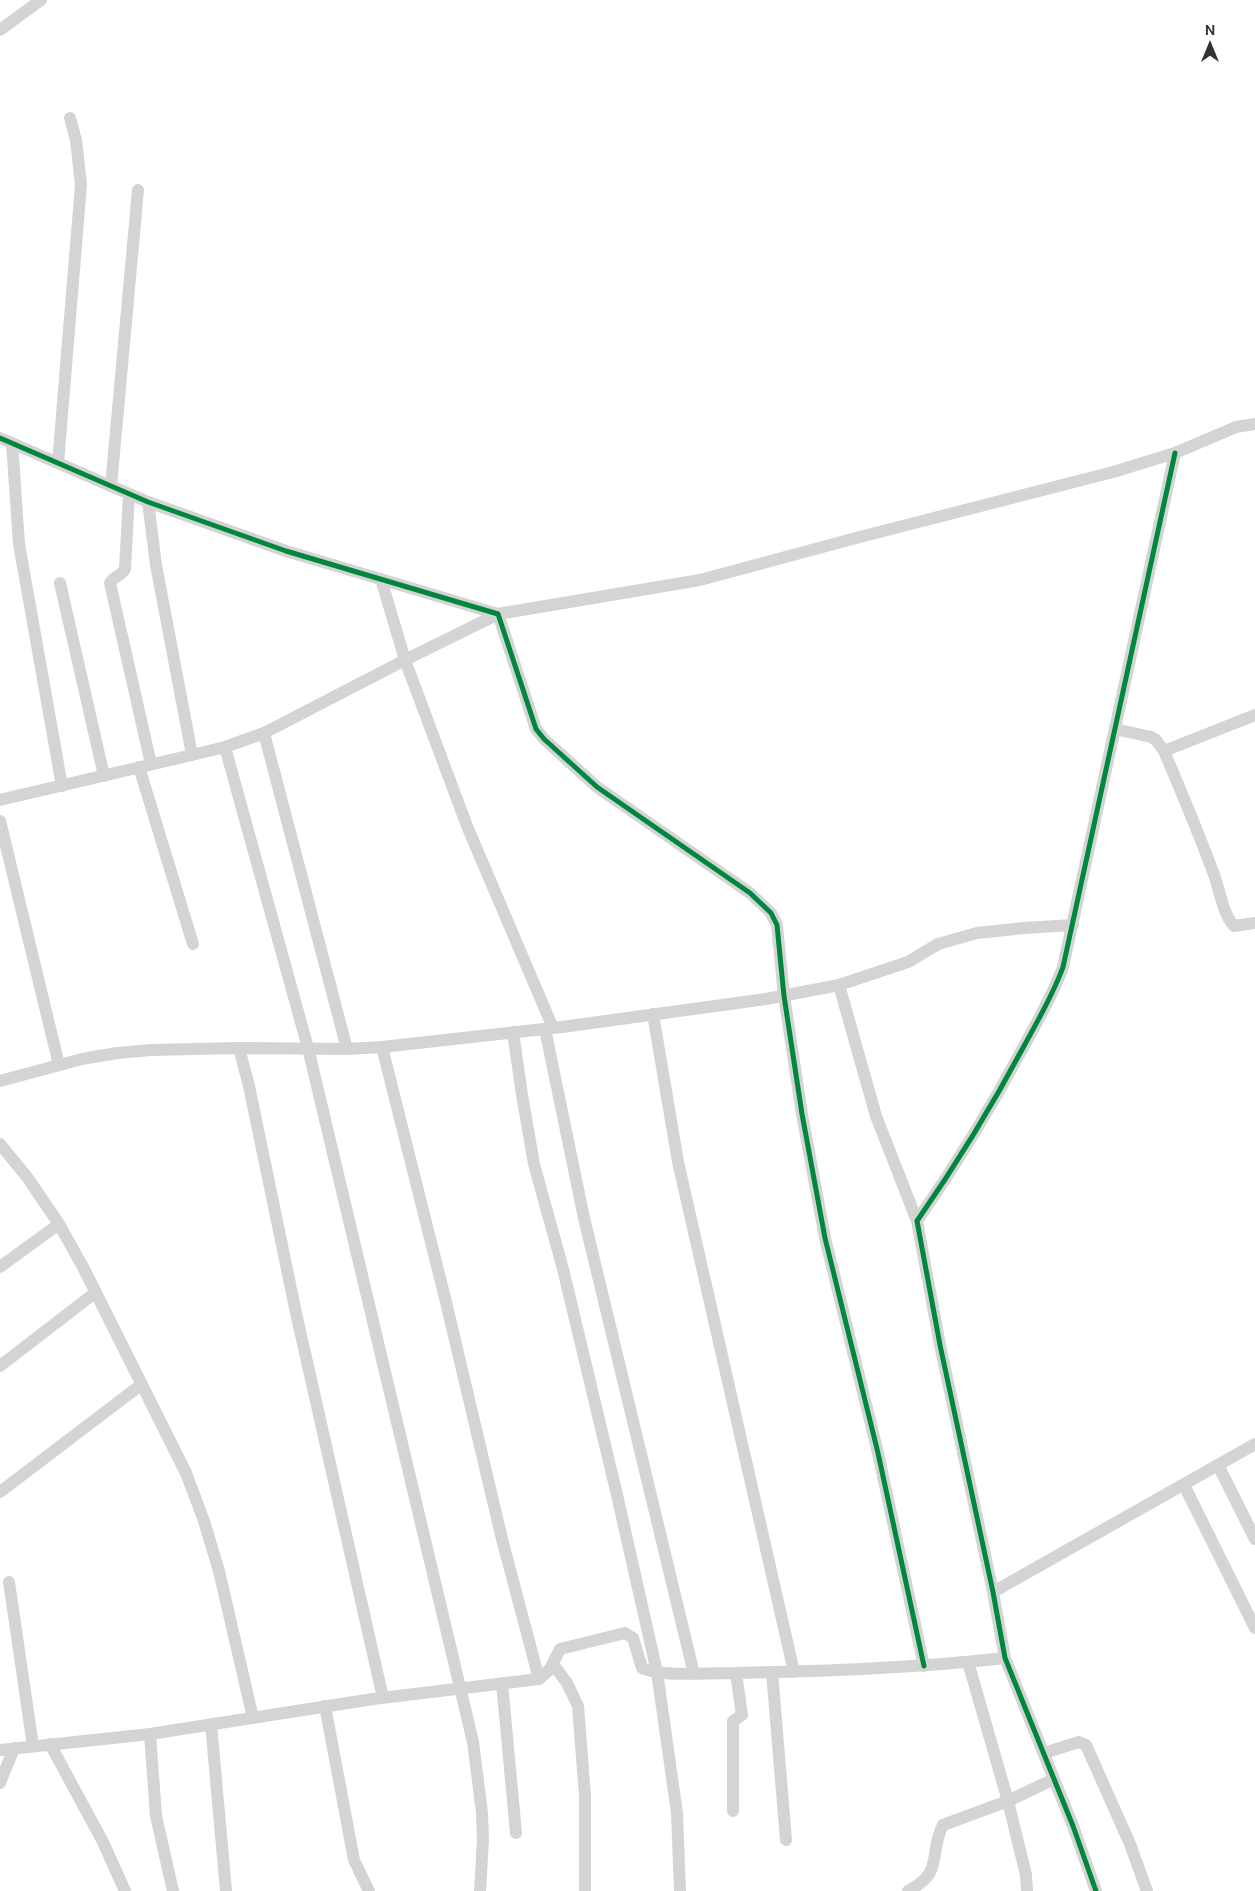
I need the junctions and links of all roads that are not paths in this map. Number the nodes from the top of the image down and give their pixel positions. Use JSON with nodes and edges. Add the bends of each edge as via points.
{"nodes":[{"id":1,"x":41,"y":0,"type":"edge"},
{"id":2,"x":0,"y":30,"type":"edge"},
{"id":3,"x":70,"y":118,"type":"dead end"},
{"id":4,"x":138,"y":190,"type":"dead end"},
{"id":5,"x":1255,"y":424,"type":"edge"},
{"id":6,"x":6,"y":441,"type":"edge"},
{"id":7,"x":1175,"y":452,"type":"junction"},
{"id":8,"x":58,"y":463,"type":"junction"},
{"id":9,"x":111,"y":486,"type":"junction"},
{"id":10,"x":129,"y":494,"type":"junction"},
{"id":11,"x":148,"y":502,"type":"junction"},
{"id":12,"x":381,"y":579,"type":"junction"},
{"id":13,"x":60,"y":583,"type":"dead end"},
{"id":14,"x":498,"y":614,"type":"junction"},
{"id":15,"x":406,"y":660,"type":"junction"},
{"id":16,"x":1255,"y":715,"type":"edge"},
{"id":17,"x":1115,"y":729,"type":"junction"},
{"id":18,"x":264,"y":733,"type":"junction"},
{"id":19,"x":225,"y":746,"type":"junction"},
{"id":20,"x":1164,"y":751,"type":"junction"},
{"id":21,"x":192,"y":755,"type":"junction"},
{"id":22,"x":145,"y":766,"type":"junction"},
{"id":23,"x":104,"y":776,"type":"junction"},
{"id":24,"x":62,"y":786,"type":"junction"},
{"id":25,"x":0,"y":800,"type":"edge"},
{"id":26,"x":0,"y":821,"type":"edge"},
{"id":27,"x":1255,"y":923,"type":"edge"},
{"id":28,"x":1073,"y":925,"type":"junction"},
{"id":29,"x":194,"y":944,"type":"dead end"},
{"id":30,"x":839,"y":985,"type":"junction"},
{"id":31,"x":784,"y":996,"type":"junction"},
{"id":32,"x":653,"y":1014,"type":"junction"},
{"id":33,"x":549,"y":1028,"type":"junction"},
{"id":34,"x":513,"y":1032,"type":"junction"},
{"id":35,"x":382,"y":1047,"type":"junction"},
{"id":36,"x":238,"y":1048,"type":"junction"},
{"id":37,"x":308,"y":1048,"type":"junction"},
{"id":38,"x":348,"y":1049,"type":"junction"},
{"id":39,"x":59,"y":1065,"type":"junction"},
{"id":40,"x":0,"y":1080,"type":"edge"},
{"id":41,"x":0,"y":1144,"type":"edge"},
{"id":42,"x":917,"y":1221,"type":"junction"},
{"id":43,"x":59,"y":1224,"type":"junction"},
{"id":44,"x":0,"y":1267,"type":"edge"},
{"id":45,"x":96,"y":1292,"type":"junction"},
{"id":46,"x":0,"y":1366,"type":"edge"},
{"id":47,"x":142,"y":1384,"type":"junction"},
{"id":48,"x":1255,"y":1444,"type":"edge"},
{"id":49,"x":1218,"y":1465,"type":"junction"},
{"id":50,"x":1184,"y":1485,"type":"junction"},
{"id":51,"x":0,"y":1492,"type":"edge"},
{"id":52,"x":1255,"y":1539,"type":"edge"},
{"id":53,"x":9,"y":1582,"type":"dead end"},
{"id":54,"x":993,"y":1592,"type":"junction"},
{"id":55,"x":1255,"y":1628,"type":"edge"},
{"id":56,"x":1005,"y":1658,"type":"junction"},
{"id":57,"x":968,"y":1662,"type":"junction"},
{"id":58,"x":553,"y":1664,"type":"junction"},
{"id":59,"x":924,"y":1666,"type":"junction"},
{"id":60,"x":657,"y":1672,"type":"junction"},
{"id":61,"x":772,"y":1672,"type":"junction"},
{"id":62,"x":794,"y":1672,"type":"junction"},
{"id":63,"x":736,"y":1673,"type":"junction"},
{"id":64,"x":694,"y":1674,"type":"junction"},
{"id":65,"x":539,"y":1679,"type":"junction"},
{"id":66,"x":502,"y":1683,"type":"junction"},
{"id":67,"x":459,"y":1688,"type":"junction"},
{"id":68,"x":383,"y":1698,"type":"junction"},
{"id":69,"x":325,"y":1706,"type":"junction"},
{"id":70,"x":253,"y":1718,"type":"junction"},
{"id":71,"x":212,"y":1724,"type":"junction"},
{"id":72,"x":150,"y":1734,"type":"junction"},
{"id":73,"x":50,"y":1744,"type":"junction"},
{"id":74,"x":34,"y":1746,"type":"junction"},
{"id":75,"x":14,"y":1748,"type":"junction"},
{"id":76,"x":0,"y":1750,"type":"edge"},
{"id":77,"x":1044,"y":1753,"type":"junction"},
{"id":78,"x":1054,"y":1779,"type":"junction"},
{"id":79,"x":0,"y":1783,"type":"edge"},
{"id":80,"x":1008,"y":1801,"type":"junction"},
{"id":81,"x":733,"y":1811,"type":"dead end"},
{"id":82,"x":516,"y":1833,"type":"dead end"},
{"id":83,"x":786,"y":1840,"type":"dead end"},
{"id":84,"x":125,"y":1891,"type":"edge"},
{"id":85,"x":173,"y":1891,"type":"edge"},
{"id":86,"x":226,"y":1891,"type":"edge"},
{"id":87,"x":368,"y":1891,"type":"edge"},
{"id":88,"x":480,"y":1891,"type":"edge"},
{"id":89,"x":585,"y":1891,"type":"edge"},
{"id":90,"x":680,"y":1891,"type":"edge"},
{"id":91,"x":908,"y":1891,"type":"edge"},
{"id":92,"x":1027,"y":1891,"type":"edge"},
{"id":93,"x":1096,"y":1891,"type":"edge"},
{"id":94,"x":1146,"y":1891,"type":"edge"}],
"edges":[{"from":1,"to":2,"type":"street"},
{"from":3,"to":8,"type":"street","via":[[81,185]]},
{"from":4,"to":9,"type":"street"},
{"from":5,"to":7,"type":"street","via":[[1236,427]]},
{"from":6,"to":8,"type":"street"},
{"from":6,"to":24,"type":"street","via":[[19,544]]},
{"from":7,"to":14,"type":"street","via":[[1113,472],[700,580]]},
{"from":7,"to":17,"type":"street"},
{"from":8,"to":9,"type":"street"},
{"from":9,"to":10,"type":"street"},
{"from":10,"to":11,"type":"street"},
{"from":10,"to":22,"type":"street","via":[[125,570],[110,583]]},
{"from":11,"to":12,"type":"street","via":[[286,551]]},
{"from":11,"to":21,"type":"street","via":[[156,566]]},
{"from":12,"to":14,"type":"street"},
{"from":12,"to":15,"type":"street"},
{"from":13,"to":23,"type":"street"},
{"from":14,"to":15,"type":"street"},
{"from":14,"to":31,"type":"street","via":[[536,729],[544,739],[597,787],[750,893],[771,913],[776,925]]},
{"from":15,"to":18,"type":"street"},
{"from":15,"to":33,"type":"street","via":[[467,826]]},
{"from":16,"to":20,"type":"street"},
{"from":17,"to":20,"type":"street","via":[[1151,737]]},
{"from":17,"to":28,"type":"street"},
{"from":18,"to":19,"type":"street"},
{"from":18,"to":38,"type":"street"},
{"from":19,"to":21,"type":"street"},
{"from":19,"to":37,"type":"street"},
{"from":20,"to":27,"type":"street","via":[[1218,884],[1229,920],[1234,926]]},
{"from":21,"to":22,"type":"street"},
{"from":22,"to":23,"type":"street"},
{"from":22,"to":29,"type":"street"},
{"from":23,"to":24,"type":"street"},
{"from":24,"to":25,"type":"street"},
{"from":26,"to":39,"type":"street"},
{"from":28,"to":30,"type":"street","via":[[969,935],[938,944],[908,962]]},
{"from":28,"to":42,"type":"street","via":[[1057,985],[1005,1080]]},
{"from":30,"to":31,"type":"street"},
{"from":30,"to":42,"type":"street","via":[[876,1116]]},
{"from":31,"to":32,"type":"street"},
{"from":31,"to":59,"type":"street","via":[[824,1238],[878,1453]]},
{"from":32,"to":33,"type":"street"},
{"from":32,"to":62,"type":"street","via":[[678,1162]]},
{"from":33,"to":34,"type":"street"},
{"from":33,"to":64,"type":"street","via":[[588,1237]]},
{"from":34,"to":35,"type":"street"},
{"from":34,"to":60,"type":"street","via":[[534,1164],[563,1269]]},
{"from":35,"to":38,"type":"street"},
{"from":35,"to":65,"type":"street"},
{"from":36,"to":37,"type":"street"},
{"from":36,"to":39,"type":"street","via":[[117,1053]]},
{"from":36,"to":68,"type":"street"},
{"from":37,"to":38,"type":"street"},
{"from":37,"to":67,"type":"street"},
{"from":39,"to":40,"type":"street"},
{"from":41,"to":43,"type":"street","via":[[28,1177]]},
{"from":42,"to":54,"type":"street"},
{"from":43,"to":44,"type":"street"},
{"from":43,"to":45,"type":"street"},
{"from":45,"to":46,"type":"street"},
{"from":45,"to":47,"type":"street"},
{"from":47,"to":51,"type":"street"},
{"from":47,"to":70,"type":"street","via":[[186,1472],[204,1521]]},
{"from":48,"to":49,"type":"street"},
{"from":49,"to":50,"type":"street"},
{"from":49,"to":52,"type":"street"},
{"from":50,"to":54,"type":"street"},
{"from":50,"to":55,"type":"street"},
{"from":53,"to":74,"type":"street"},
{"from":54,"to":56,"type":"street"},
{"from":56,"to":57,"type":"street"},
{"from":56,"to":77,"type":"street"},
{"from":57,"to":59,"type":"street"},
{"from":57,"to":80,"type":"street"},
{"from":58,"to":60,"type":"street","via":[[560,1649],[625,1633],[633,1638],[642,1668]]},
{"from":58,"to":65,"type":"street"},
{"from":58,"to":89,"type":"street","via":[[567,1682],[578,1706],[585,1796]]},
{"from":59,"to":62,"type":"street"},
{"from":60,"to":64,"type":"street"},
{"from":60,"to":90,"type":"street","via":[[676,1813]]},
{"from":61,"to":62,"type":"street"},
{"from":61,"to":63,"type":"street"},
{"from":61,"to":83,"type":"street"},
{"from":63,"to":64,"type":"street"},
{"from":63,"to":81,"type":"street","via":[[742,1715],[733,1721]]},
{"from":65,"to":66,"type":"street"},
{"from":66,"to":67,"type":"street"},
{"from":66,"to":82,"type":"street"},
{"from":67,"to":68,"type":"street"},
{"from":67,"to":88,"type":"street","via":[[473,1742],[482,1813]]},
{"from":68,"to":69,"type":"street"},
{"from":69,"to":70,"type":"street"},
{"from":69,"to":87,"type":"street","via":[[354,1860]]},
{"from":70,"to":71,"type":"street"},
{"from":71,"to":72,"type":"street"},
{"from":71,"to":86,"type":"street"},
{"from":72,"to":73,"type":"street"},
{"from":72,"to":85,"type":"street","via":[[156,1816]]},
{"from":73,"to":74,"type":"street"},
{"from":73,"to":84,"type":"street","via":[[103,1842]]},
{"from":74,"to":75,"type":"street"},
{"from":75,"to":76,"type":"street"},
{"from":75,"to":79,"type":"street"},
{"from":77,"to":78,"type":"street"},
{"from":77,"to":94,"type":"street","via":[[1079,1742],[1086,1745],[1130,1844]]},
{"from":78,"to":80,"type":"street"},
{"from":78,"to":93,"type":"street"},
{"from":80,"to":91,"type":"street","via":[[942,1825],[933,1868],[921,1884]]},
{"from":80,"to":92,"type":"street","via":[[1026,1874]]}]}
